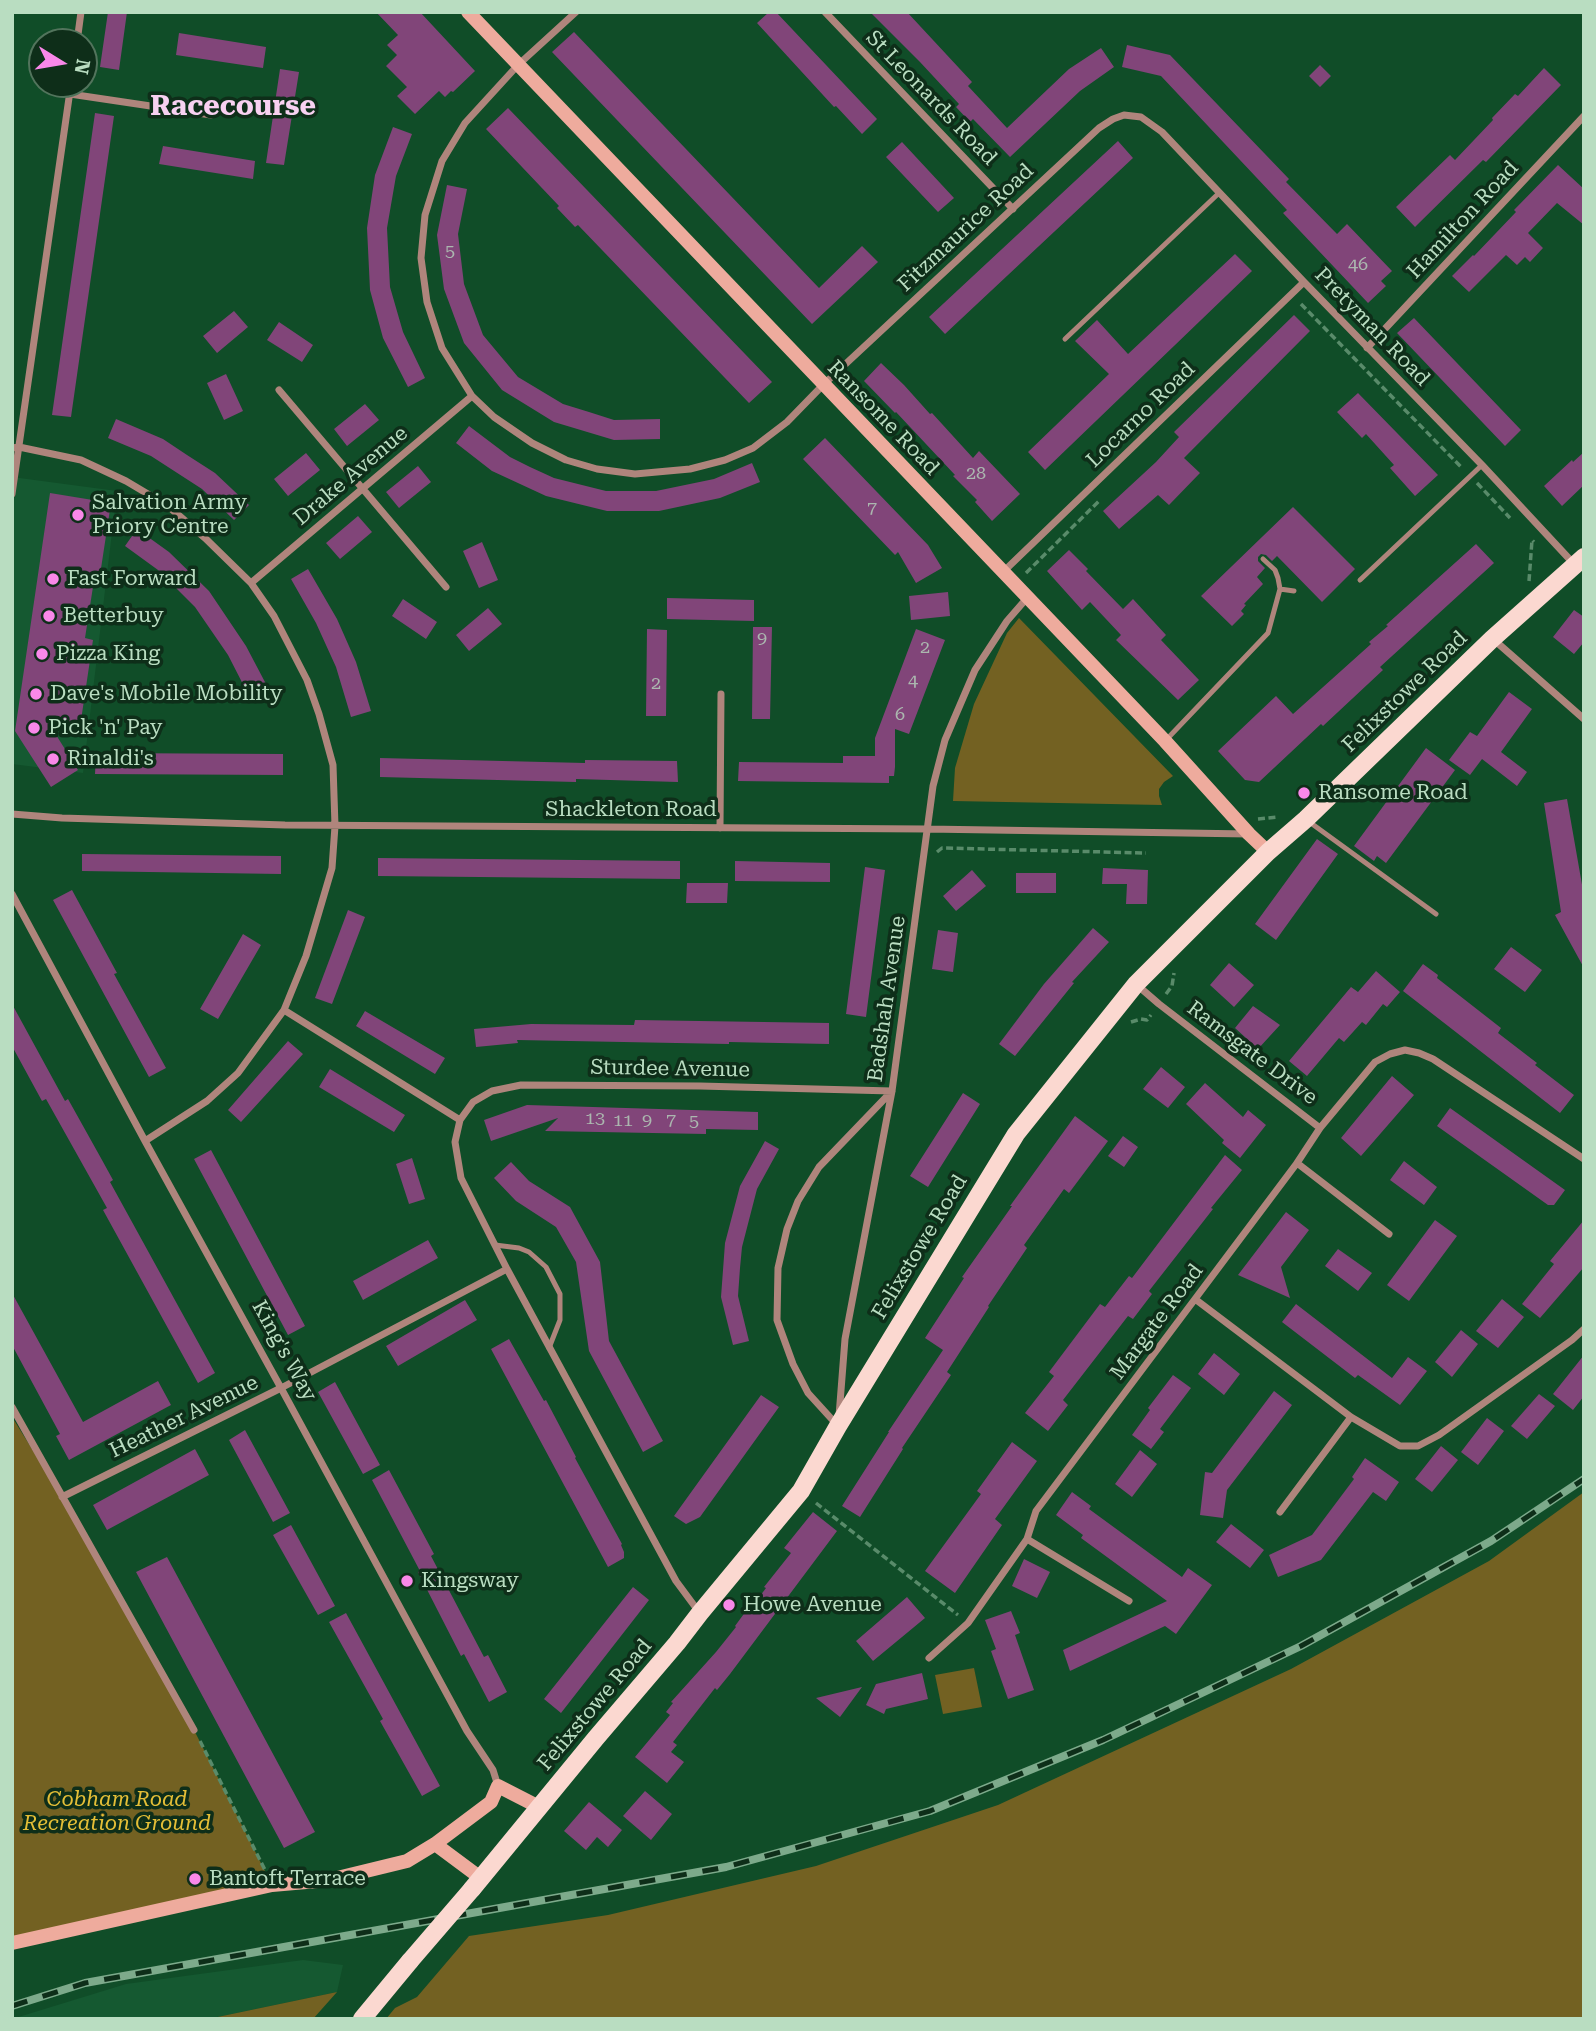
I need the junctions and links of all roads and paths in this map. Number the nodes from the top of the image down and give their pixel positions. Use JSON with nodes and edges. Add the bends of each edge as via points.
{"nodes":[{"id":1,"x":468,"y":12,"type":"edge"},
{"id":2,"x":576,"y":12,"type":"edge"},
{"id":3,"x":825,"y":12,"type":"edge"},
{"id":4,"x":518,"y":65,"type":"junction"},
{"id":5,"x":69,"y":98,"type":"edge"},
{"id":6,"x":97,"y":98,"type":"edge"},
{"id":7,"x":211,"y":115,"type":"dead end"},
{"id":8,"x":1584,"y":116,"type":"edge"},
{"id":9,"x":1141,"y":117,"type":"joint"},
{"id":10,"x":1219,"y":193,"type":"junction"},
{"id":11,"x":1013,"y":209,"type":"junction"},
{"id":12,"x":1304,"y":282,"type":"junction"},
{"id":13,"x":1293,"y":312,"type":"dead end"},
{"id":14,"x":1065,"y":339,"type":"dead end"},
{"id":15,"x":1367,"y":348,"type":"junction"},
{"id":16,"x":823,"y":385,"type":"junction"},
{"id":17,"x":279,"y":390,"type":"dead end"},
{"id":18,"x":472,"y":396,"type":"junction"},
{"id":19,"x":16,"y":447,"type":"edge"},
{"id":20,"x":1482,"y":465,"type":"junction"},
{"id":21,"x":1470,"y":476,"type":"junction"},
{"id":22,"x":363,"y":489,"type":"junction"},
{"id":23,"x":12,"y":494,"type":"edge"},
{"id":24,"x":1106,"y":495,"type":"dead end"},
{"id":25,"x":1515,"y":523,"type":"dead end"},
{"id":26,"x":1538,"y":547,"type":"dead end"},
{"id":27,"x":1263,"y":559,"type":"dead end"},
{"id":28,"x":1579,"y":561,"type":"edge"},
{"id":29,"x":1007,"y":568,"type":"junction"},
{"id":30,"x":1536,"y":577,"type":"dead end"},
{"id":31,"x":1360,"y":580,"type":"dead end"},
{"id":32,"x":251,"y":583,"type":"junction"},
{"id":33,"x":446,"y":587,"type":"dead end"},
{"id":34,"x":1280,"y":589,"type":"junction"},
{"id":35,"x":1294,"y":591,"type":"dead end"},
{"id":36,"x":1027,"y":598,"type":"junction"},
{"id":37,"x":1492,"y":639,"type":"junction"},
{"id":38,"x":721,"y":694,"type":"dead end"},
{"id":39,"x":1584,"y":719,"type":"edge"},
{"id":40,"x":1164,"y":741,"type":"junction"},
{"id":41,"x":1283,"y":813,"type":"dead end"},
{"id":42,"x":12,"y":814,"type":"edge"},
{"id":43,"x":1252,"y":815,"type":"dead end"},
{"id":44,"x":1306,"y":819,"type":"junction"},
{"id":45,"x":334,"y":826,"type":"junction"},
{"id":46,"x":720,"y":828,"type":"junction"},
{"id":47,"x":928,"y":830,"type":"junction"},
{"id":48,"x":1249,"y":834,"type":"junction"},
{"id":49,"x":1268,"y":852,"type":"junction"},
{"id":50,"x":1146,"y":853,"type":"dead end"},
{"id":51,"x":935,"y":858,"type":"dead end"},
{"id":52,"x":12,"y":894,"type":"edge"},
{"id":53,"x":1436,"y":914,"type":"dead end"},
{"id":54,"x":1136,"y":984,"type":"junction"},
{"id":55,"x":284,"y":1010,"type":"junction"},
{"id":56,"x":892,"y":1091,"type":"junction"},
{"id":57,"x":460,"y":1120,"type":"junction"},
{"id":58,"x":1320,"y":1128,"type":"junction"},
{"id":59,"x":145,"y":1141,"type":"junction"},
{"id":60,"x":1584,"y":1159,"type":"edge"},
{"id":61,"x":1297,"y":1163,"type":"junction"},
{"id":62,"x":1389,"y":1234,"type":"dead end"},
{"id":63,"x":495,"y":1245,"type":"junction"},
{"id":64,"x":507,"y":1269,"type":"junction"},
{"id":65,"x":1195,"y":1299,"type":"junction"},
{"id":66,"x":1584,"y":1329,"type":"edge"},
{"id":67,"x":549,"y":1348,"type":"junction"},
{"id":68,"x":281,"y":1388,"type":"junction"},
{"id":69,"x":12,"y":1407,"type":"edge"},
{"id":70,"x":1351,"y":1417,"type":"junction"},
{"id":71,"x":838,"y":1426,"type":"junction"},
{"id":72,"x":801,"y":1491,"type":"junction"},
{"id":73,"x":62,"y":1497,"type":"junction"},
{"id":74,"x":1280,"y":1512,"type":"dead end"},
{"id":75,"x":1027,"y":1539,"type":"junction"},
{"id":76,"x":1129,"y":1601,"type":"dead end"},
{"id":77,"x":700,"y":1613,"type":"junction"},
{"id":78,"x":968,"y":1623,"type":"junction"},
{"id":79,"x":929,"y":1658,"type":"dead end"},
{"id":80,"x":194,"y":1730,"type":"joint"},
{"id":81,"x":498,"y":1786,"type":"junction"},
{"id":82,"x":540,"y":1807,"type":"junction"},
{"id":83,"x":436,"y":1844,"type":"junction"},
{"id":84,"x":477,"y":1884,"type":"junction"},
{"id":85,"x":272,"y":1885,"type":"junction"},
{"id":86,"x":12,"y":1943,"type":"edge"},
{"id":87,"x":362,"y":2019,"type":"edge"}],
"edges":[{"from":1,"to":4,"type":"street","name":"Ransome Road"},
{"from":2,"to":4,"type":"street","name":"Fitzmaurice Road"},
{"from":3,"to":11,"type":"street","name":"St Leonards Road"},
{"from":4,"to":16,"type":"street","name":"Ransome Road"},
{"from":4,"to":18,"type":"street","name":"Fitzmaurice Road","via":[[465,123],[442,161],[425,215],[421,258],[427,302],[443,348]]},
{"from":5,"to":19,"type":"street"},
{"from":6,"to":7,"type":"street"},
{"from":8,"to":15,"type":"street","name":"Hamilton Road"},
{"from":9,"to":10,"type":"street","name":"Pretyman Road","via":[[1162,132]]},
{"from":9,"to":11,"type":"street","name":"Fitzmaurice Road","via":[[1124,115],[1106,124]]},
{"from":10,"to":12,"type":"street","name":"Pretyman Road"},
{"from":10,"to":14,"type":"lane"},
{"from":11,"to":16,"type":"street","name":"Fitzmaurice Road"},
{"from":12,"to":15,"type":"street","name":"Pretyman Road"},
{"from":12,"to":29,"type":"street","name":"Locarno Road"},
{"from":13,"to":21,"type":"path","via":[[1301,304]]},
{"from":15,"to":20,"type":"street","name":"Pretyman Road"},
{"from":16,"to":18,"type":"street","name":"Fitzmaurice Road","via":[[753,448],[690,469],[635,474],[566,460],[532,443]]},
{"from":16,"to":29,"type":"street","name":"Ransome Road"},
{"from":17,"to":22,"type":"street"},
{"from":18,"to":22,"type":"street","name":"Drake Avenue"},
{"from":19,"to":23,"type":"street"},
{"from":19,"to":32,"type":"street","via":[[81,460],[137,488],[168,506]]},
{"from":20,"to":21,"type":"lane"},
{"from":20,"to":28,"type":"street","name":"Pretyman Road"},
{"from":21,"to":25,"type":"path"},
{"from":21,"to":31,"type":"lane"},
{"from":22,"to":32,"type":"street","name":"Drake Avenue"},
{"from":22,"to":33,"type":"street"},
{"from":24,"to":29,"type":"path","via":[[1023,575]]},
{"from":26,"to":30,"type":"path","via":[[1532,540],[1528,584]]},
{"from":27,"to":34,"type":"lane","via":[[1275,570]]},
{"from":28,"to":37,"type":"main road","name":"Felixstowe Road"},
{"from":29,"to":36,"type":"street","name":"Ransome Road"},
{"from":32,"to":45,"type":"street","via":[[290,645],[319,714],[332,765]]},
{"from":34,"to":35,"type":"lane"},
{"from":34,"to":40,"type":"lane","via":[[1268,633]]},
{"from":36,"to":40,"type":"street","name":"Ransome Road"},
{"from":36,"to":47,"type":"street","name":"Badshah Avenue","via":[[975,670],[957,710],[933,786]]},
{"from":37,"to":39,"type":"street"},
{"from":37,"to":44,"type":"main road","name":"Felixstowe Road"},
{"from":38,"to":46,"type":"street"},
{"from":40,"to":48,"type":"street","name":"Ransome Road"},
{"from":41,"to":43,"type":"path","via":[[1263,820]]},
{"from":42,"to":45,"type":"street","name":"Shackleton Road"},
{"from":44,"to":49,"type":"main road","name":"Felixstowe Road"},
{"from":44,"to":53,"type":"lane"},
{"from":45,"to":46,"type":"street","name":"Shackleton Road"},
{"from":45,"to":55,"type":"street","via":[[332,868],[306,956]]},
{"from":46,"to":47,"type":"street","name":"Shackleton Road"},
{"from":47,"to":48,"type":"street","name":"Shackleton Road"},
{"from":47,"to":56,"type":"street","name":"Badshah Avenue"},
{"from":48,"to":49,"type":"street","name":"Ransome Road"},
{"from":49,"to":54,"type":"main road","name":"Felixstowe Road"},
{"from":50,"to":51,"type":"path","via":[[942,848]]},
{"from":52,"to":59,"type":"street","name":"King's Way"},
{"from":54,"to":58,"type":"street","name":"Ramsgate Drive"},
{"from":54,"to":71,"type":"main road","name":"Felixstowe Road","via":[[1016,1134]]},
{"from":55,"to":57,"type":"street"},
{"from":55,"to":59,"type":"street","via":[[238,1073],[207,1101]]},
{"from":56,"to":57,"type":"street","name":"Sturdee Avenue","via":[[521,1085],[492,1091],[473,1102]]},
{"from":56,"to":71,"type":"street","name":"Badshah Avenue","via":[[845,1339]]},
{"from":56,"to":71,"type":"street","via":[[819,1167],[787,1229],[778,1268],[777,1320],[793,1364],[808,1393]]},
{"from":57,"to":63,"type":"street","via":[[455,1142],[461,1178]]},
{"from":58,"to":60,"type":"street","name":"Ramsgate Drive","via":[[1375,1062],[1405,1051],[1433,1059]]},
{"from":58,"to":61,"type":"street","name":"Margate Road"},
{"from":59,"to":68,"type":"street","name":"King's Way"},
{"from":61,"to":62,"type":"street"},
{"from":61,"to":65,"type":"street","name":"Margate Road"},
{"from":63,"to":64,"type":"street"},
{"from":63,"to":67,"type":"lane","via":[[520,1248],[546,1267],[559,1294],[559,1320]]},
{"from":64,"to":67,"type":"street"},
{"from":64,"to":68,"type":"street","name":"Heather Avenue"},
{"from":65,"to":70,"type":"street"},
{"from":65,"to":75,"type":"street","name":"Margate Road","via":[[1036,1511]]},
{"from":66,"to":70,"type":"street","via":[[1418,1446],[1400,1446]]},
{"from":67,"to":77,"type":"street","via":[[676,1581]]},
{"from":68,"to":73,"type":"street","name":"Heather Avenue"},
{"from":68,"to":81,"type":"street","name":"King's Way"},
{"from":69,"to":73,"type":"street"},
{"from":70,"to":74,"type":"street"},
{"from":71,"to":72,"type":"main road","name":"Felixstowe Road"},
{"from":72,"to":77,"type":"main road","name":"Felixstowe Road"},
{"from":72,"to":78,"type":"path"},
{"from":73,"to":80,"type":"street"},
{"from":75,"to":76,"type":"street"},
{"from":75,"to":78,"type":"street","name":"Margate Road"},
{"from":77,"to":82,"type":"main road","name":"Felixstowe Road"},
{"from":78,"to":79,"type":"street","name":"Margate Road"},
{"from":80,"to":85,"type":"path"},
{"from":81,"to":82,"type":"street"},
{"from":81,"to":83,"type":"street","via":[[491,1802]]},
{"from":82,"to":84,"type":"main road","name":"Felixstowe Road"},
{"from":83,"to":84,"type":"street"},
{"from":83,"to":85,"type":"street","via":[[407,1861],[329,1880]]},
{"from":84,"to":87,"type":"main road","name":"Felixstowe Road","bridge":true},
{"from":85,"to":86,"type":"street"}]}
